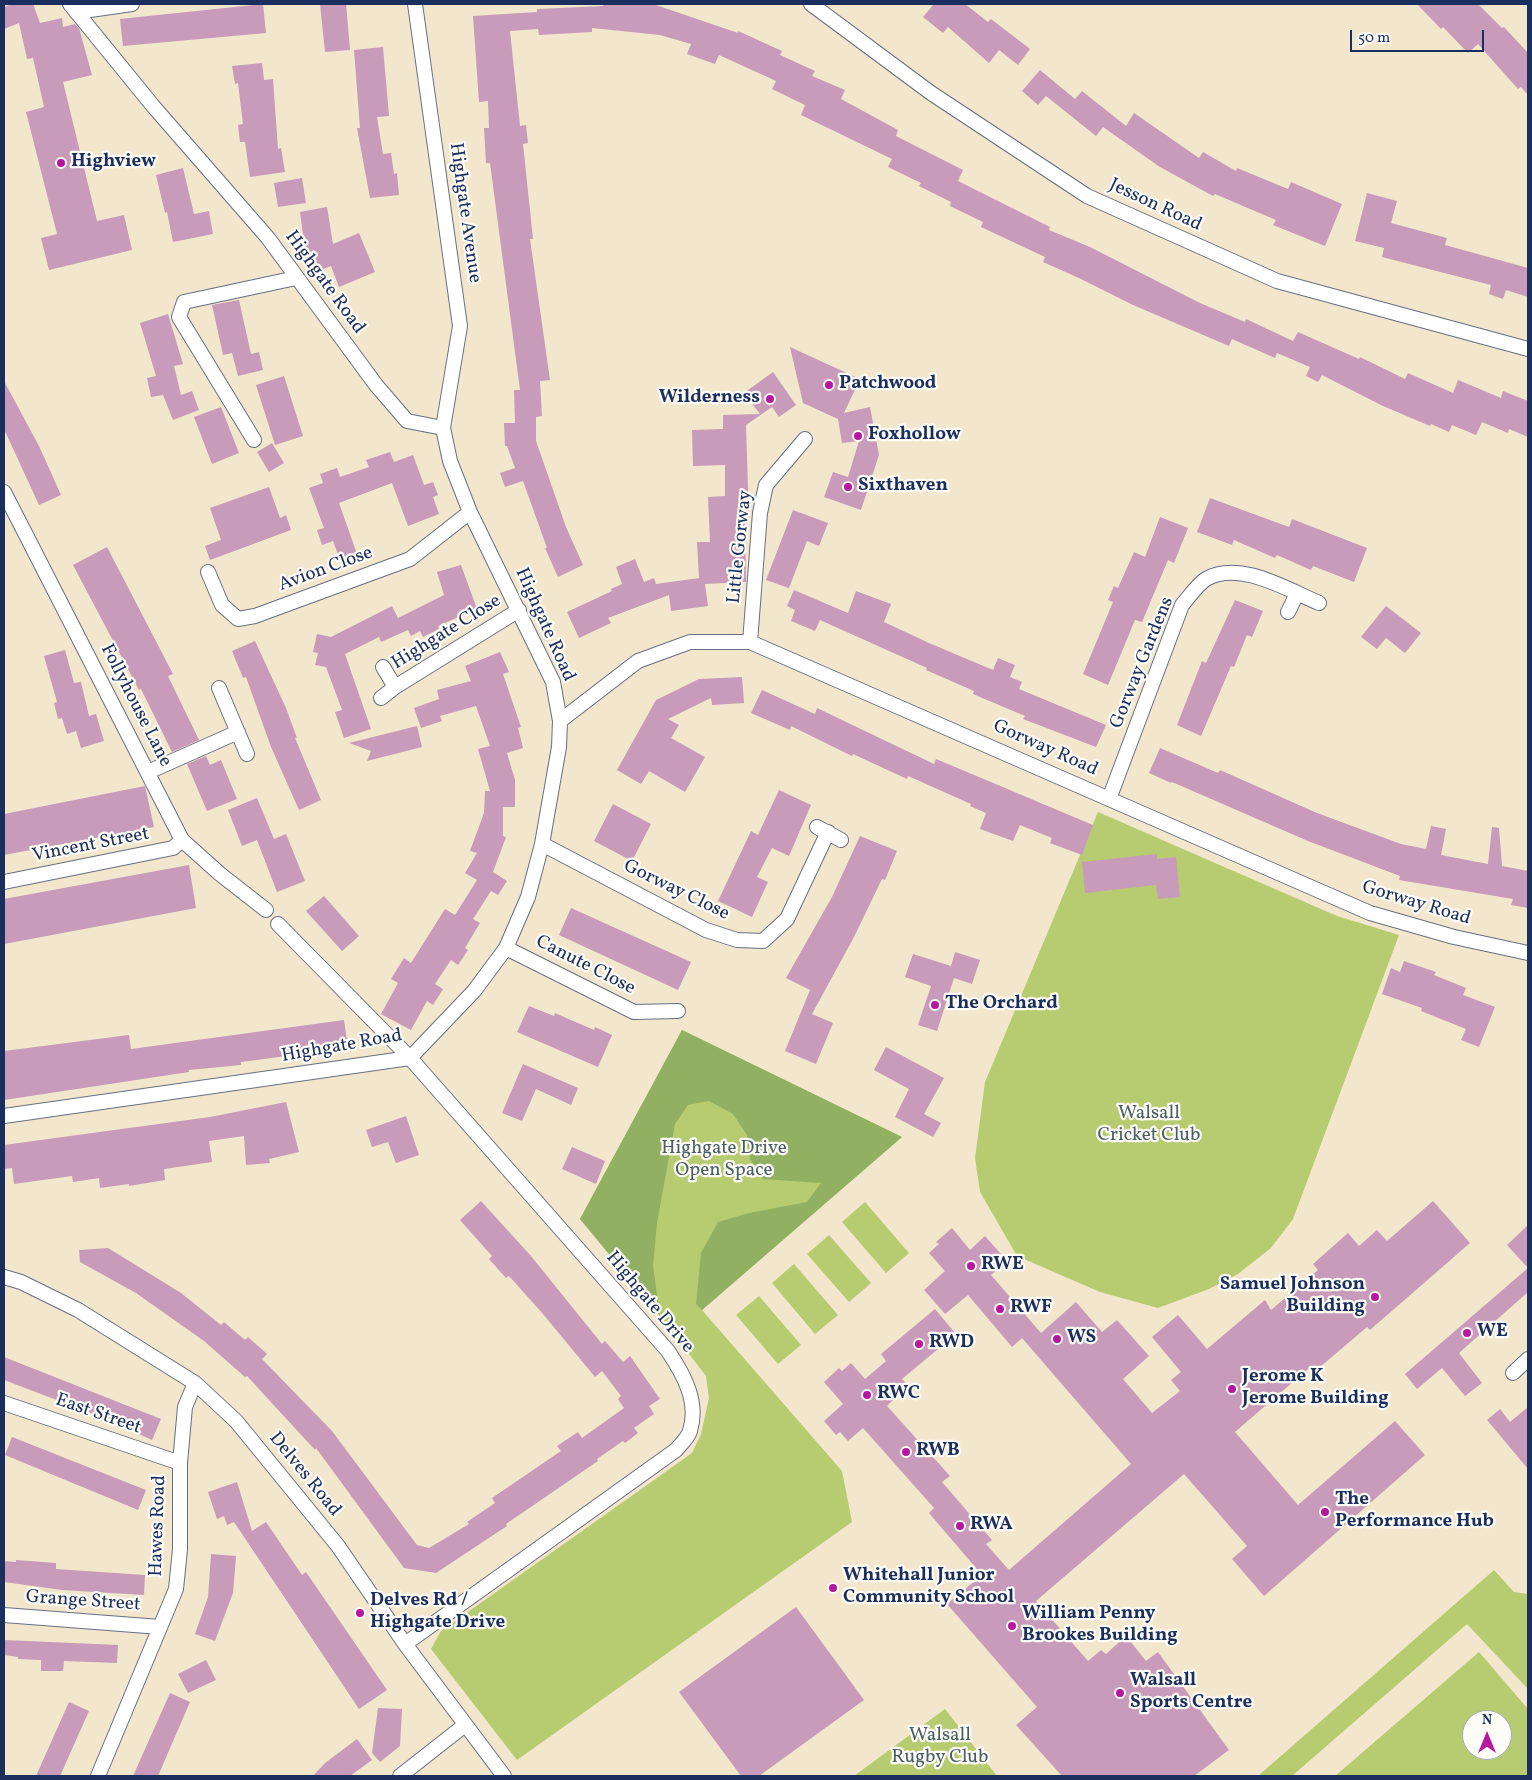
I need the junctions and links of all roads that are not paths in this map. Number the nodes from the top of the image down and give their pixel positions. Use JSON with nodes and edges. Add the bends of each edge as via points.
{"nodes":[{"id":1,"x":132,"y":4,"type":"edge"},
{"id":2,"x":415,"y":4,"type":"edge"},
{"id":3,"x":811,"y":4,"type":"edge"},
{"id":4,"x":73,"y":8,"type":"edge"},
{"id":5,"x":296,"y":278,"type":"junction"},
{"id":6,"x":1528,"y":349,"type":"edge"},
{"id":7,"x":443,"y":428,"type":"junction"},
{"id":8,"x":804,"y":439,"type":"dead end"},
{"id":9,"x":254,"y":440,"type":"dead end"},
{"id":10,"x":4,"y":492,"type":"edge"},
{"id":11,"x":470,"y":512,"type":"junction"},
{"id":12,"x":208,"y":572,"type":"dead end"},
{"id":13,"x":1297,"y":594,"type":"junction"},
{"id":14,"x":1319,"y":603,"type":"dead end"},
{"id":15,"x":519,"y":610,"type":"junction"},
{"id":16,"x":1288,"y":612,"type":"dead end"},
{"id":17,"x":750,"y":642,"type":"junction"},
{"id":18,"x":382,"y":667,"type":"dead end"},
{"id":19,"x":395,"y":687,"type":"junction"},
{"id":20,"x":219,"y":688,"type":"dead end"},
{"id":21,"x":381,"y":698,"type":"dead end"},
{"id":22,"x":560,"y":721,"type":"junction"},
{"id":23,"x":238,"y":732,"type":"junction"},
{"id":24,"x":248,"y":754,"type":"dead end"},
{"id":25,"x":148,"y":772,"type":"junction"},
{"id":26,"x":1109,"y":799,"type":"junction"},
{"id":27,"x":182,"y":840,"type":"junction"},
{"id":28,"x":841,"y":840,"type":"dead end"},
{"id":29,"x":542,"y":844,"type":"junction"},
{"id":30,"x":4,"y":882,"type":"edge"},
{"id":31,"x":266,"y":910,"type":"dead end"},
{"id":32,"x":278,"y":924,"type":"dead end"},
{"id":33,"x":506,"y":948,"type":"junction"},
{"id":34,"x":1528,"y":952,"type":"edge"},
{"id":35,"x":678,"y":1010,"type":"dead end"},
{"id":36,"x":410,"y":1058,"type":"junction"},
{"id":37,"x":4,"y":1116,"type":"edge"},
{"id":38,"x":4,"y":1277,"type":"edge"},
{"id":39,"x":1528,"y":1359,"type":"edge"},
{"id":40,"x":1513,"y":1373,"type":"dead end"},
{"id":41,"x":196,"y":1383,"type":"junction"},
{"id":42,"x":4,"y":1403,"type":"edge"},
{"id":43,"x":180,"y":1462,"type":"junction"},
{"id":44,"x":4,"y":1615,"type":"edge"},
{"id":45,"x":160,"y":1627,"type":"junction"},
{"id":46,"x":406,"y":1644,"type":"junction"},
{"id":47,"x":465,"y":1725,"type":"junction"},
{"id":48,"x":98,"y":1776,"type":"edge"},
{"id":49,"x":400,"y":1776,"type":"edge"},
{"id":50,"x":504,"y":1776,"type":"edge"}],
"edges":[{"from":1,"to":4,"type":"street"},
{"from":2,"to":7,"type":"street","name":"Highgate Avenue","via":[[460,326]]},
{"from":3,"to":6,"type":"street","name":"Jesson Road","via":[[932,93],[1087,196],[1277,281]]},
{"from":4,"to":5,"type":"street","name":"Highgate Road","via":[[268,238]]},
{"from":5,"to":7,"type":"street","name":"Highgate Road","via":[[407,421]]},
{"from":5,"to":9,"type":"street","via":[[184,302],[180,308],[178,317]]},
{"from":7,"to":11,"type":"street","name":"Highgate Road","via":[[450,461]]},
{"from":8,"to":17,"type":"street","name":"Little Gorway","via":[[766,485],[760,513]]},
{"from":10,"to":25,"type":"street","name":"Follyhouse Lane"},
{"from":11,"to":12,"type":"street","name":"Avion Close","via":[[410,559],[255,616],[238,619],[222,605]]},
{"from":11,"to":15,"type":"street","name":"Highgate Road"},
{"from":13,"to":14,"type":"street","name":"Gorway Gardens"},
{"from":13,"to":16,"type":"street"},
{"from":13,"to":26,"type":"street","name":"Gorway Gardens","via":[[1243,572],[1224,572],[1204,580],[1182,605]]},
{"from":15,"to":19,"type":"street","name":"Highgate Close"},
{"from":15,"to":22,"type":"street","name":"Highgate Road","via":[[553,682]]},
{"from":17,"to":22,"type":"street","name":"Gorway Road","via":[[690,642],[638,661]]},
{"from":17,"to":26,"type":"street","name":"Gorway Road"},
{"from":18,"to":19,"type":"street","name":"Highgate Close"},
{"from":19,"to":21,"type":"street","name":"Highgate Close"},
{"from":20,"to":23,"type":"street"},
{"from":22,"to":29,"type":"street","name":"Highgate Road","via":[[559,747]]},
{"from":23,"to":24,"type":"street"},
{"from":23,"to":25,"type":"street"},
{"from":25,"to":27,"type":"street","name":"Follyhouse Lane"},
{"from":26,"to":34,"type":"street","name":"Gorway Road","via":[[1370,913],[1454,937]]},
{"from":27,"to":30,"type":"street","name":"Vincent Street","via":[[173,848]]},
{"from":27,"to":31,"type":"street","name":"Follyhouse Lane"},
{"from":28,"to":29,"type":"street","name":"Gorway Close","via":[[823,829],[787,919],[763,941],[737,940],[706,930]]},
{"from":29,"to":33,"type":"street","name":"Highgate Road","via":[[528,897]]},
{"from":32,"to":36,"type":"street"},
{"from":33,"to":35,"type":"street","name":"Canute Close","via":[[634,1012]]},
{"from":33,"to":36,"type":"street","name":"Highgate Road","via":[[474,991]]},
{"from":36,"to":37,"type":"street","name":"Highgate Road"},
{"from":36,"to":46,"type":"street","name":"Highgate Drive","via":[[668,1351],[686,1377],[692,1402],[690,1432],[676,1450]]},
{"from":38,"to":41,"type":"street","name":"Delves Road","via":[[78,1310]]},
{"from":39,"to":40,"type":"street"},
{"from":41,"to":43,"type":"street","name":"Hawes Road","via":[[185,1407]]},
{"from":41,"to":46,"type":"street","name":"Delves Road","via":[[236,1421],[326,1531]]},
{"from":42,"to":43,"type":"street","name":"East Street"},
{"from":43,"to":45,"type":"street","name":"Hawes Road","via":[[180,1549],[176,1589]]},
{"from":44,"to":45,"type":"street","name":"Grange Street"},
{"from":45,"to":48,"type":"street","name":"Hawes Road"},
{"from":46,"to":47,"type":"street","name":"Delves Road"},
{"from":47,"to":49,"type":"street"},
{"from":47,"to":50,"type":"street","name":"Delves Road"}]}
